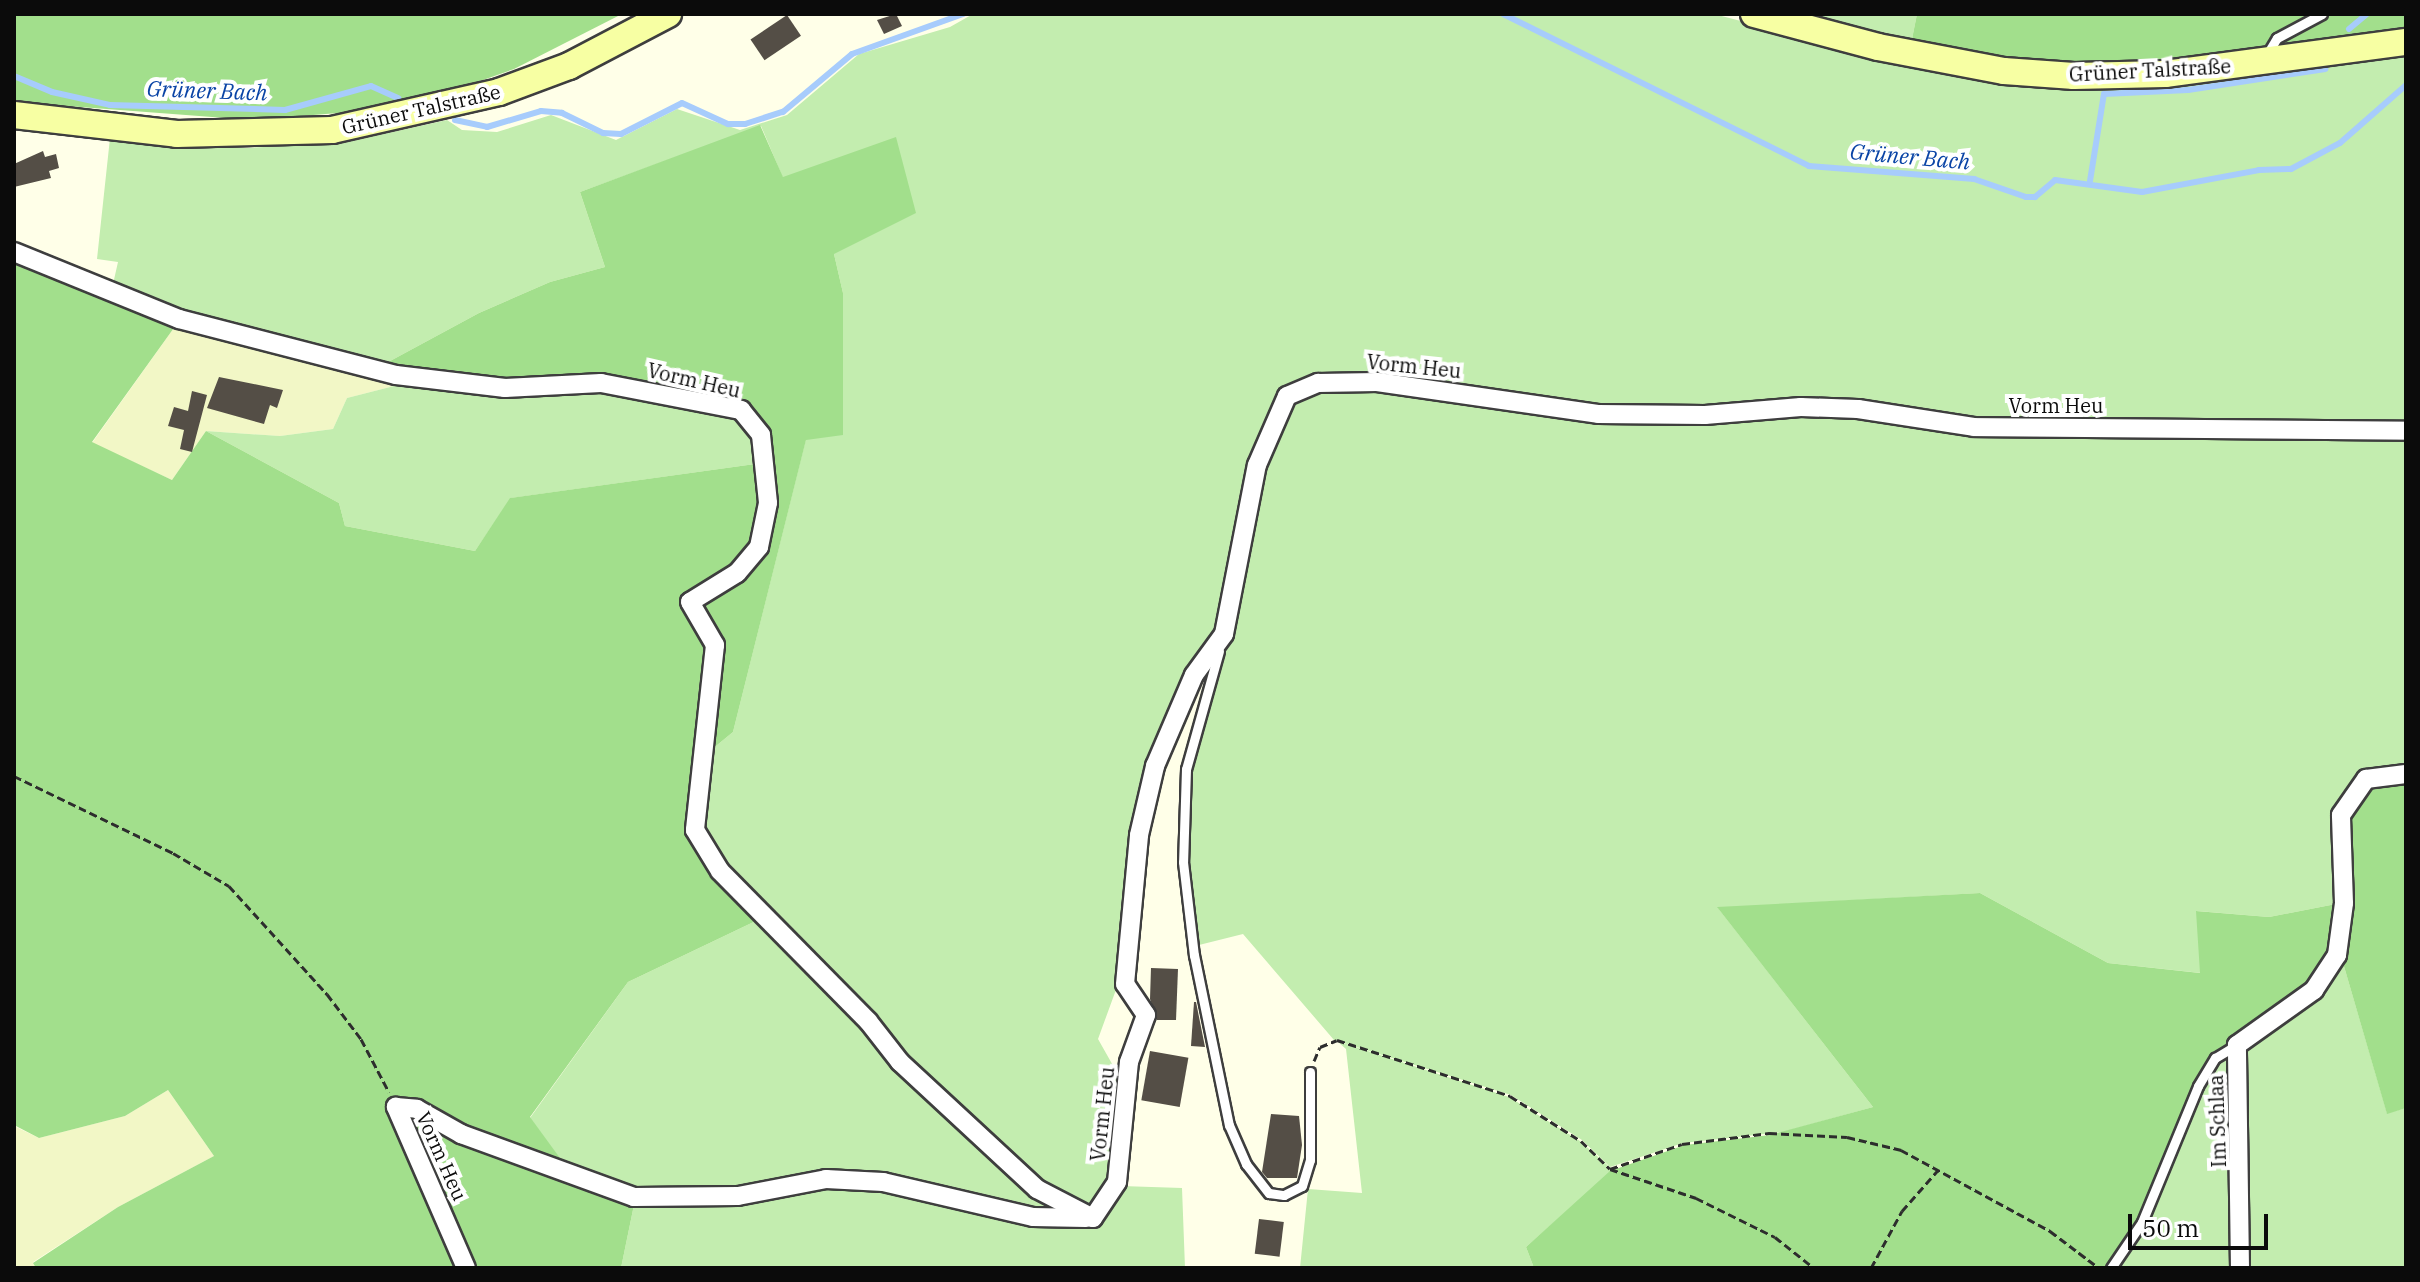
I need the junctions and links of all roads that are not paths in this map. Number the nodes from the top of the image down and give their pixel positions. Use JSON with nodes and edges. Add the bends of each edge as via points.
{"nodes":[{"id":1,"x":668,"y":14,"type":"edge"},
{"id":2,"x":1754,"y":14,"type":"edge"},
{"id":3,"x":2322,"y":14,"type":"edge"},
{"id":4,"x":2406,"y":42,"type":"edge"},
{"id":5,"x":2262,"y":63,"type":"junction"},
{"id":6,"x":14,"y":115,"type":"edge"},
{"id":7,"x":14,"y":252,"type":"edge"},
{"id":8,"x":2406,"y":431,"type":"edge"},
{"id":9,"x":1224,"y":634,"type":"junction"},
{"id":10,"x":2406,"y":774,"type":"edge"},
{"id":11,"x":2237,"y":1045,"type":"junction"},
{"id":12,"x":1310,"y":1072,"type":"road end"},
{"id":13,"x":1093,"y":1218,"type":"junction"},
{"id":14,"x":466,"y":1268,"type":"edge"},
{"id":15,"x":2111,"y":1268,"type":"edge"},
{"id":16,"x":2240,"y":1268,"type":"edge"}],
"edges":[{"from":1,"to":6,"type":"main road","name":"Grüner Talstraße","via":[[569,66],[499,92],[332,130],[177,134]]},
{"from":2,"to":5,"type":"main road","name":"Grüner Talstraße","via":[[1878,47],[2004,71],[2105,76]]},
{"from":3,"to":5,"type":"lane","via":[[2277,38]]},
{"from":4,"to":5,"type":"main road","name":"Grüner Talstraße"},
{"from":7,"to":13,"type":"street","name":"Vorm Heu","via":[[179,319],[396,375],[505,388],[601,383],[741,410],[761,435],[768,503],[759,547],[737,573],[690,602],[715,645],[695,830],[720,871],[868,1021],[900,1062],[1037,1189]]},
{"from":8,"to":9,"type":"street","name":"Vorm Heu","via":[[1974,427],[1858,409],[1801,407],[1705,415],[1598,414],[1377,382],[1318,383],[1287,396],[1271,426],[1245,515]]},
{"from":9,"to":12,"type":"lane","via":[[1186,769],[1183,862],[1194,955],[1229,1125],[1246,1164],[1269,1193],[1284,1195],[1302,1186],[1310,1160]]},
{"from":9,"to":13,"type":"street","name":"Vorm Heu","via":[[1194,675],[1173,719],[1142,821],[1125,984],[1146,1015],[1129,1062],[1117,1182]]},
{"from":10,"to":11,"type":"street","via":[[2366,779],[2341,815],[2344,903],[2337,955],[2314,990]]},
{"from":11,"to":15,"type":"lane","via":[[2215,1058],[2198,1086],[2142,1222]]},
{"from":11,"to":16,"type":"street","name":"Im Schlaa"},
{"from":13,"to":14,"type":"street","name":"Vorm Heu","via":[[1033,1217],[883,1182],[826,1179],[738,1196],[634,1197],[461,1134],[417,1109],[396,1107]]}]}
